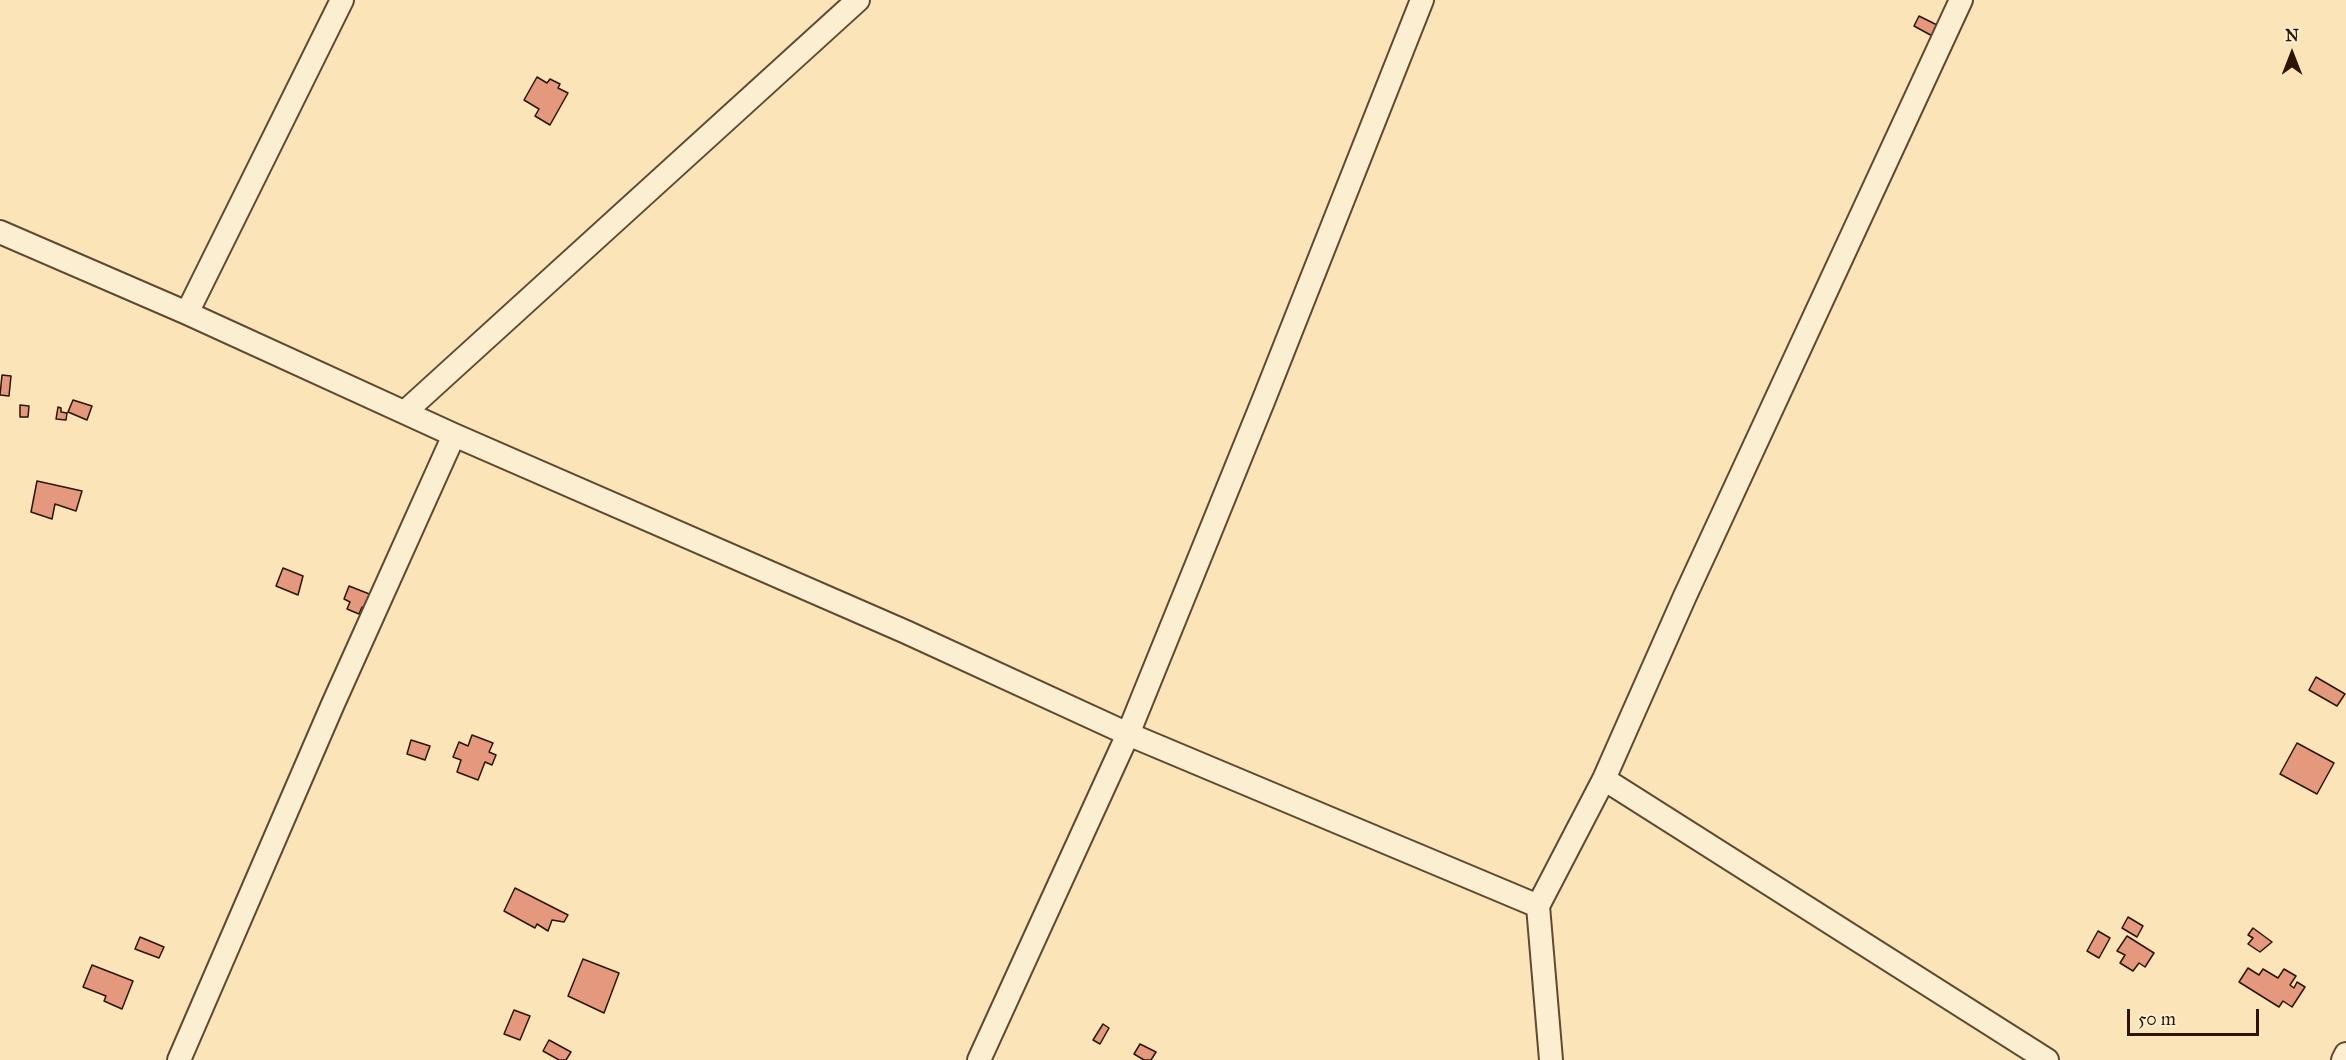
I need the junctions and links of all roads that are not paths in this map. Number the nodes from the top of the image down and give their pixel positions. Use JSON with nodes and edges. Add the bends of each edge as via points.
{"nodes":[{"id":1,"x":342,"y":0,"type":"edge"},
{"id":2,"x":858,"y":0,"type":"edge"},
{"id":3,"x":1422,"y":0,"type":"edge"},
{"id":4,"x":1961,"y":0,"type":"edge"},
{"id":5,"x":0,"y":232,"type":"edge"},
{"id":6,"x":187,"y":313,"type":"junction"},
{"id":7,"x":406,"y":411,"type":"junction"},
{"id":8,"x":454,"y":435,"type":"junction"},
{"id":9,"x":1128,"y":734,"type":"junction"},
{"id":10,"x":1604,"y":779,"type":"junction"},
{"id":11,"x":1538,"y":906,"type":"junction"},
{"id":12,"x":2346,"y":1054,"type":"edge"},
{"id":13,"x":179,"y":1060,"type":"edge"},
{"id":14,"x":979,"y":1060,"type":"edge"},
{"id":15,"x":1551,"y":1060,"type":"edge"},
{"id":16,"x":2047,"y":1060,"type":"edge"},
{"id":17,"x":2343,"y":1060,"type":"edge"}],
"edges":[{"from":1,"to":6,"type":"street"},
{"from":2,"to":7,"type":"street"},
{"from":3,"to":9,"type":"street"},
{"from":4,"to":10,"type":"street"},
{"from":5,"to":6,"type":"street"},
{"from":6,"to":7,"type":"street"},
{"from":7,"to":8,"type":"street"},
{"from":8,"to":9,"type":"street","via":[[906,632]]},
{"from":8,"to":13,"type":"street"},
{"from":9,"to":11,"type":"street"},
{"from":9,"to":14,"type":"street"},
{"from":10,"to":11,"type":"street"},
{"from":10,"to":16,"type":"street"},
{"from":11,"to":15,"type":"street"},
{"from":12,"to":17,"type":"street"}]}
